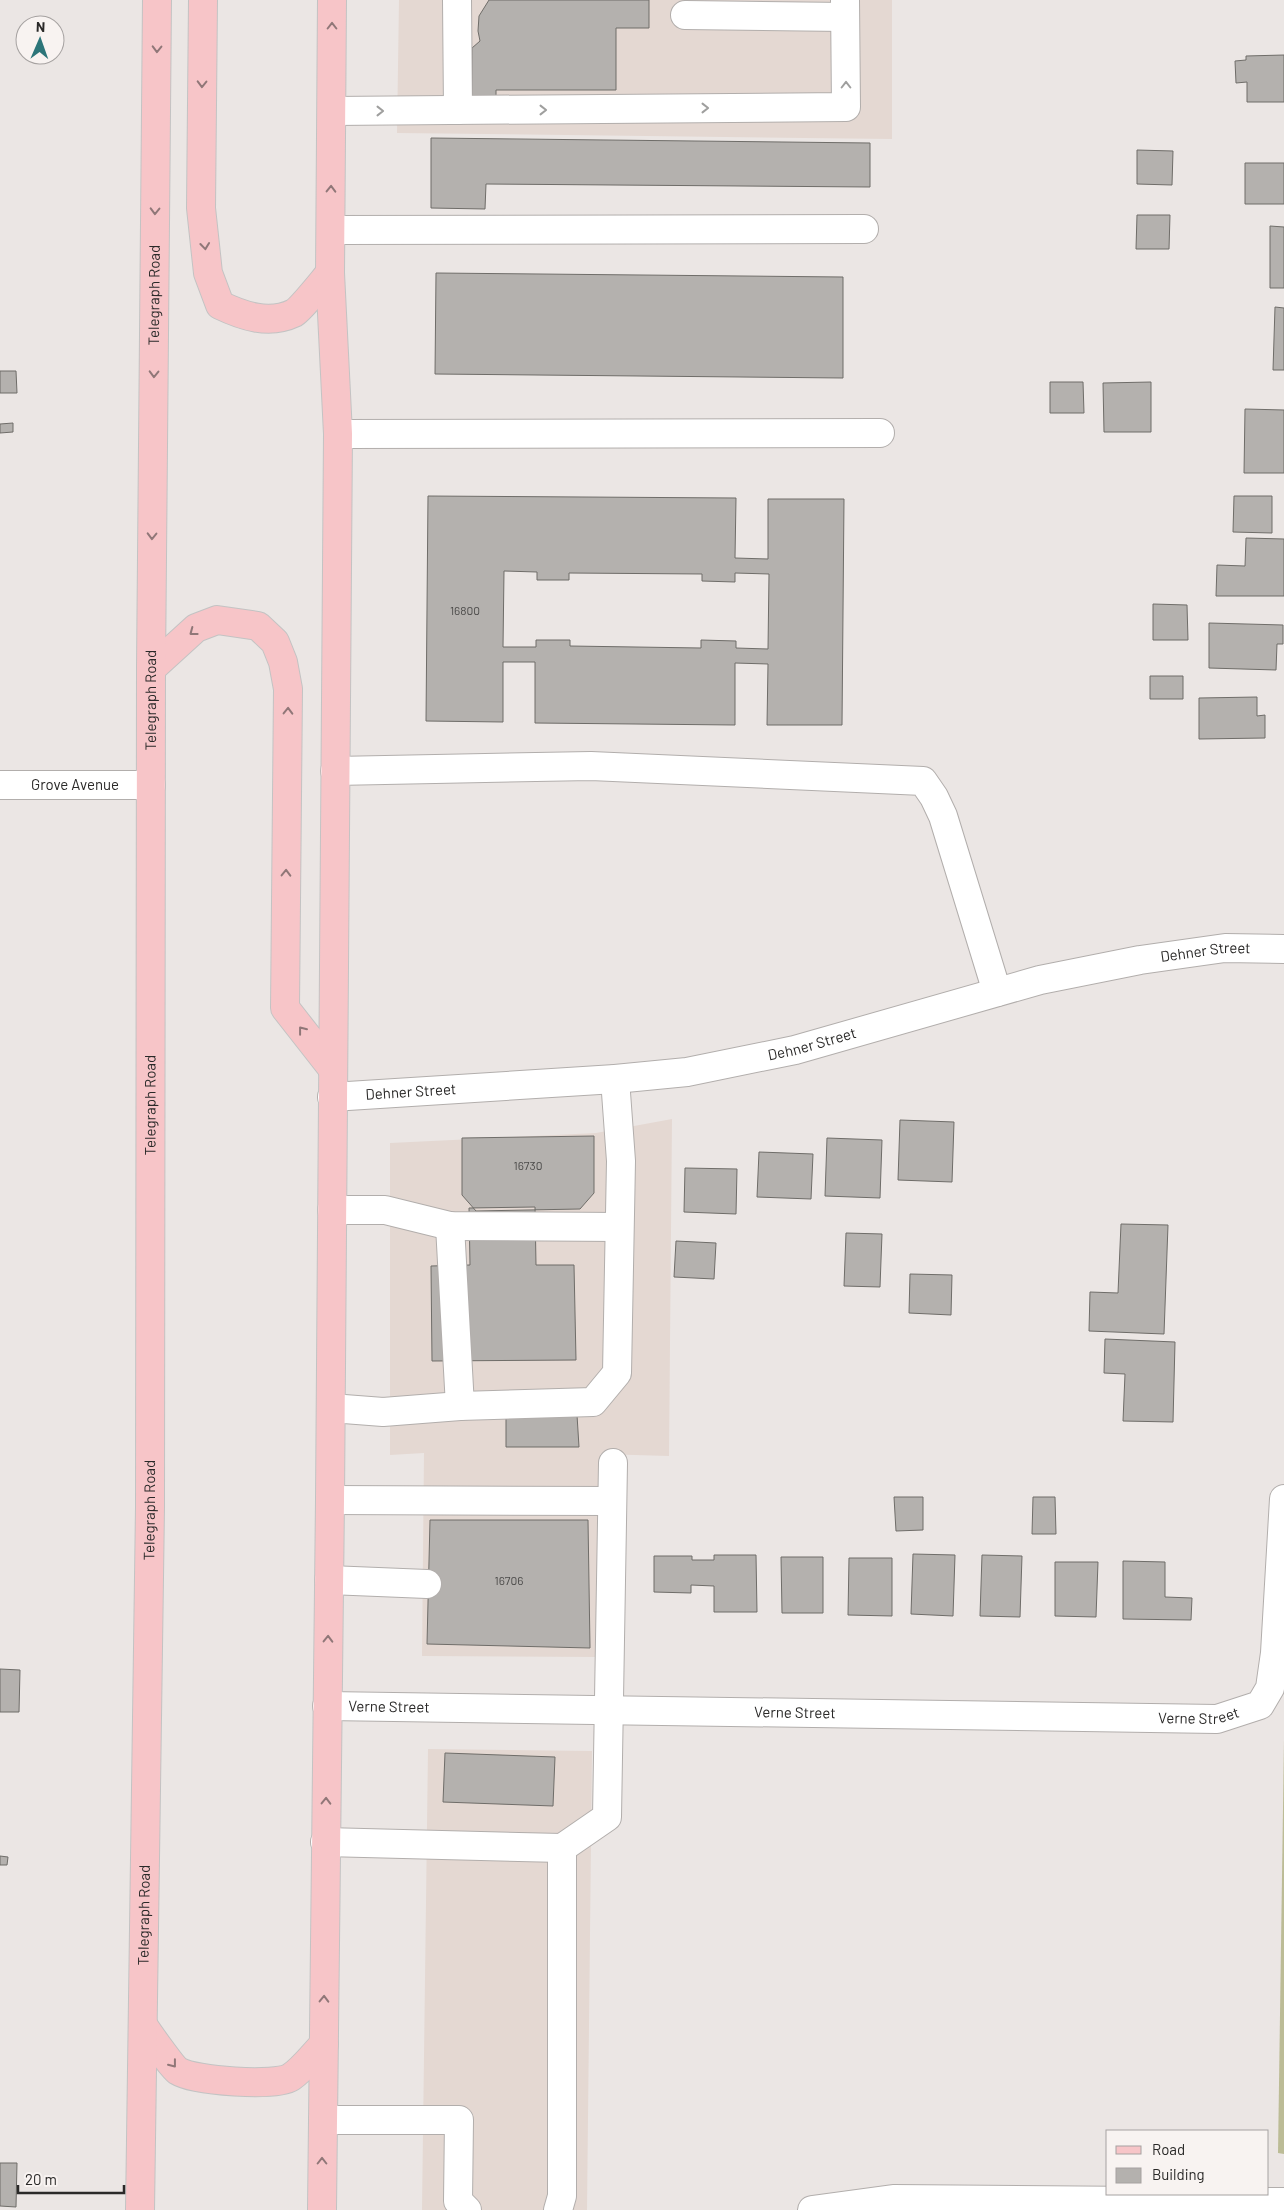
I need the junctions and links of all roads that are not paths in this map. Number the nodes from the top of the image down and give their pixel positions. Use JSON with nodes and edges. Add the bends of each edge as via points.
{"nodes":[{"id":1,"x":157,"y":0,"type":"edge"},
{"id":2,"x":203,"y":0,"type":"edge"},
{"id":3,"x":332,"y":0,"type":"edge"},
{"id":4,"x":457,"y":0,"type":"edge"},
{"id":5,"x":845,"y":8,"type":"edge"},
{"id":6,"x":685,"y":15,"type":"dead end"},
{"id":7,"x":458,"y":110,"type":"junction"},
{"id":8,"x":332,"y":111,"type":"junction"},
{"id":9,"x":864,"y":229,"type":"dead end"},
{"id":10,"x":330,"y":230,"type":"junction"},
{"id":11,"x":330,"y":273,"type":"junction"},
{"id":12,"x":880,"y":433,"type":"dead end"},
{"id":13,"x":338,"y":434,"type":"junction"},
{"id":14,"x":151,"y":669,"type":"junction"},
{"id":15,"x":335,"y":771,"type":"junction"},
{"id":16,"x":0,"y":785,"type":"edge"},
{"id":17,"x":151,"y":785,"type":"junction"},
{"id":18,"x":1284,"y":949,"type":"edge"},
{"id":19,"x":997,"y":992,"type":"junction"},
{"id":20,"x":332,"y":1068,"type":"junction"},
{"id":21,"x":615,"y":1079,"type":"junction"},
{"id":22,"x":332,"y":1097,"type":"junction"},
{"id":23,"x":332,"y":1210,"type":"junction"},
{"id":24,"x":450,"y":1226,"type":"junction"},
{"id":25,"x":619,"y":1227,"type":"junction"},
{"id":26,"x":460,"y":1406,"type":"junction"},
{"id":27,"x":331,"y":1408,"type":"junction"},
{"id":28,"x":613,"y":1463,"type":"dead end"},
{"id":29,"x":1284,"y":1499,"type":"edge"},
{"id":30,"x":330,"y":1500,"type":"junction"},
{"id":31,"x":612,"y":1501,"type":"junction"},
{"id":32,"x":329,"y":1580,"type":"junction"},
{"id":33,"x":427,"y":1584,"type":"dead end"},
{"id":34,"x":327,"y":1706,"type":"junction"},
{"id":35,"x":610,"y":1711,"type":"junction"},
{"id":36,"x":326,"y":1842,"type":"junction"},
{"id":37,"x":562,"y":1848,"type":"junction"},
{"id":38,"x":143,"y":2025,"type":"junction"},
{"id":39,"x":324,"y":2044,"type":"junction"},
{"id":40,"x":323,"y":2120,"type":"junction"},
{"id":41,"x":1284,"y":2202,"type":"edge"},
{"id":42,"x":856,"y":2206,"type":"edge"},
{"id":43,"x":140,"y":2210,"type":"edge"},
{"id":44,"x":322,"y":2210,"type":"edge"},
{"id":45,"x":467,"y":2210,"type":"edge"},
{"id":46,"x":558,"y":2210,"type":"edge"},
{"id":47,"x":812,"y":2210,"type":"edge"}],
"edges":[{"from":1,"to":14,"type":"main road","name":"Telegraph Road","one_way":true},
{"from":2,"to":11,"type":"main road","one_way":true,"via":[[201,208],[208,273],[220,305],[243,316],[269,319],[295,312]]},
{"from":8,"to":3,"type":"main road","one_way":true},
{"from":4,"to":7,"type":"street"},
{"from":5,"to":6,"type":"street"},
{"from":7,"to":5,"type":"street","one_way":true,"via":[[846,107]]},
{"from":8,"to":7,"type":"street","one_way":true},
{"from":10,"to":8,"type":"main road","one_way":true},
{"from":9,"to":10,"type":"street"},
{"from":10,"to":11,"type":"main road"},
{"from":11,"to":13,"type":"main road"},
{"from":12,"to":13,"type":"street"},
{"from":13,"to":15,"type":"main road"},
{"from":14,"to":17,"type":"main road","name":"Telegraph Road"},
{"from":20,"to":14,"type":"main road","one_way":true,"via":[[285,1008],[288,689],[275,642],[258,626],[216,620],[196,628]]},
{"from":15,"to":19,"type":"street","via":[[590,766],[923,781],[942,816]]},
{"from":15,"to":20,"type":"main road"},
{"from":16,"to":17,"type":"street","name":"Grove Avenue"},
{"from":17,"to":38,"type":"main road","name":"Telegraph Road","via":[[150,1507]]},
{"from":18,"to":19,"type":"street","name":"Dehner Street","via":[[1225,948],[1178,954],[1040,980]]},
{"from":19,"to":21,"type":"street","name":"Dehner Street","via":[[796,1050],[687,1072]]},
{"from":20,"to":22,"type":"main road"},
{"from":21,"to":22,"type":"street","name":"Dehner Street"},
{"from":21,"to":25,"type":"street","via":[[621,1161]]},
{"from":22,"to":23,"type":"main road"},
{"from":23,"to":24,"type":"street","via":[[385,1210]]},
{"from":23,"to":27,"type":"main road"},
{"from":24,"to":25,"type":"street"},
{"from":24,"to":26,"type":"street"},
{"from":25,"to":26,"type":"street","via":[[617,1373],[593,1402]]},
{"from":26,"to":27,"type":"street","via":[[384,1412]]},
{"from":27,"to":30,"type":"main road"},
{"from":28,"to":31,"type":"street"},
{"from":29,"to":35,"type":"street","name":"Verne Street","via":[[1270,1688],[1260,1705],[1217,1719]]},
{"from":30,"to":31,"type":"street"},
{"from":30,"to":32,"type":"main road"},
{"from":31,"to":35,"type":"street"},
{"from":32,"to":33,"type":"street"},
{"from":34,"to":32,"type":"main road","one_way":true},
{"from":34,"to":35,"type":"street","name":"Verne Street"},
{"from":36,"to":34,"type":"main road","one_way":true},
{"from":35,"to":37,"type":"street","via":[[607,1817]]},
{"from":36,"to":37,"type":"street"},
{"from":39,"to":36,"type":"main road","one_way":true},
{"from":37,"to":46,"type":"street","via":[[562,2196]]},
{"from":38,"to":39,"type":"main road","one_way":true,"via":[[178,2071],[233,2082],[290,2078]]},
{"from":38,"to":43,"type":"main road","name":"Telegraph Road"},
{"from":39,"to":40,"type":"main road"},
{"from":44,"to":40,"type":"main road","one_way":true},
{"from":40,"to":45,"type":"street","via":[[459,2120],[458,2201]]},
{"from":41,"to":42,"type":"street","via":[[893,2199]]},
{"from":42,"to":47,"type":"street"}]}
